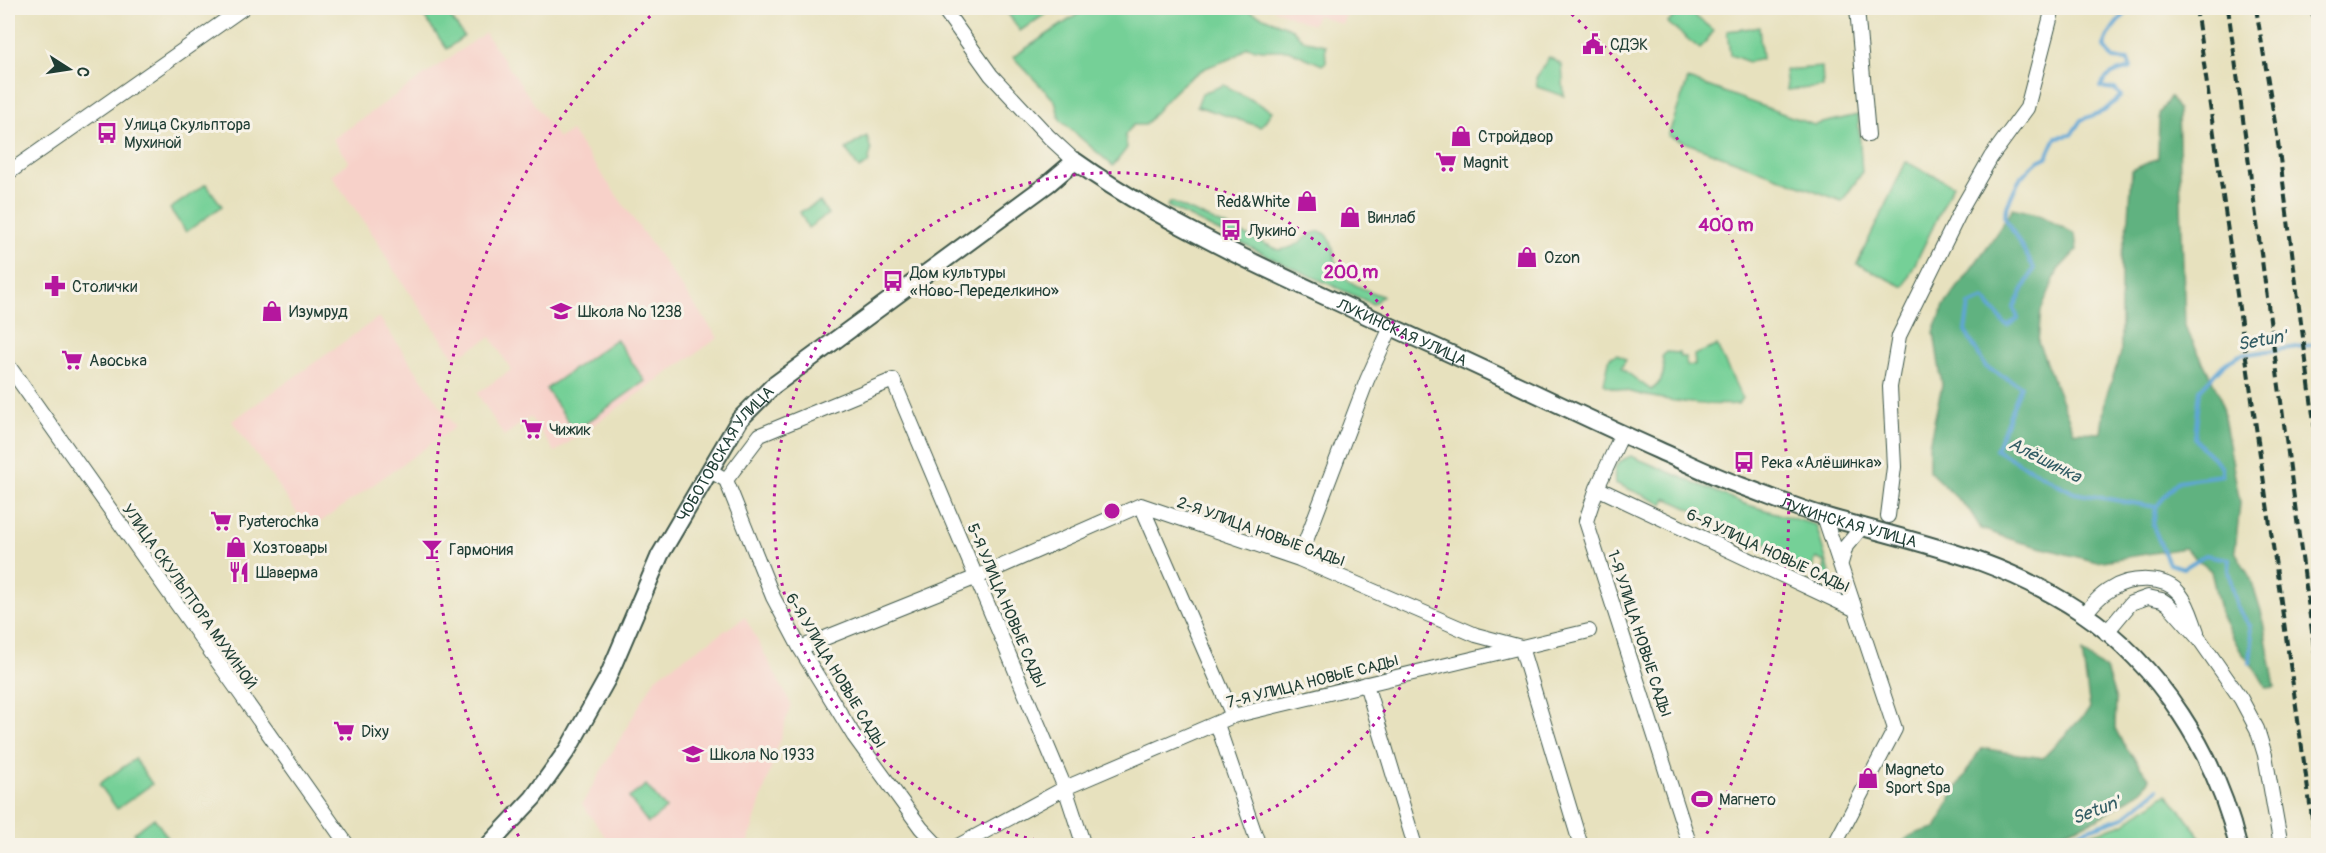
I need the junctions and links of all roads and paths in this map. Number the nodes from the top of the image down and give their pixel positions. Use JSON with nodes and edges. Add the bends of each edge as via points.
{"nodes":[{"id":1,"x":243,"y":8,"type":"edge"},
{"id":2,"x":943,"y":8,"type":"edge"},
{"id":3,"x":1857,"y":8,"type":"edge"},
{"id":4,"x":2053,"y":8,"type":"edge"},
{"id":5,"x":2317,"y":8,"type":"edge"},
{"id":6,"x":2319,"y":12,"type":"edge"},
{"id":7,"x":1868,"y":135,"type":"dead end"},
{"id":8,"x":1075,"y":160,"type":"junction"},
{"id":9,"x":8,"y":173,"type":"edge"},
{"id":10,"x":1391,"y":327,"type":"junction"},
{"id":11,"x":8,"y":365,"type":"edge"},
{"id":12,"x":1622,"y":434,"type":"junction"},
{"id":13,"x":709,"y":470,"type":"junction"},
{"id":14,"x":726,"y":480,"type":"junction"},
{"id":15,"x":1597,"y":488,"type":"junction"},
{"id":16,"x":1141,"y":505,"type":"junction"},
{"id":17,"x":1824,"y":516,"type":"junction"},
{"id":18,"x":1888,"y":516,"type":"dead end"},
{"id":19,"x":1863,"y":526,"type":"junction"},
{"id":20,"x":1299,"y":559,"type":"junction"},
{"id":21,"x":1841,"y":563,"type":"junction"},
{"id":22,"x":977,"y":577,"type":"junction"},
{"id":23,"x":1854,"y":609,"type":"junction"},
{"id":24,"x":2084,"y":615,"type":"junction"},
{"id":25,"x":1589,"y":631,"type":"dead end"},
{"id":26,"x":2106,"y":633,"type":"junction"},
{"id":27,"x":2200,"y":640,"type":"junction"},
{"id":28,"x":1521,"y":647,"type":"junction"},
{"id":29,"x":800,"y":648,"type":"junction"},
{"id":30,"x":1366,"y":684,"type":"junction"},
{"id":31,"x":1233,"y":716,"type":"junction"},
{"id":32,"x":1217,"y":724,"type":"junction"},
{"id":33,"x":1065,"y":788,"type":"junction"},
{"id":34,"x":348,"y":846,"type":"edge"},
{"id":35,"x":488,"y":846,"type":"edge"},
{"id":36,"x":938,"y":846,"type":"edge"},
{"id":37,"x":958,"y":846,"type":"edge"},
{"id":38,"x":1084,"y":846,"type":"edge"},
{"id":39,"x":1259,"y":846,"type":"edge"},
{"id":40,"x":1415,"y":846,"type":"edge"},
{"id":41,"x":1581,"y":846,"type":"edge"},
{"id":42,"x":1690,"y":846,"type":"edge"},
{"id":43,"x":1834,"y":846,"type":"edge"},
{"id":44,"x":2238,"y":846,"type":"edge"},
{"id":45,"x":2281,"y":846,"type":"edge"}],
"edges":[{"from":1,"to":9,"type":"street"},
{"from":2,"to":8,"type":"street","name":"ЛУКИНСКАЯ УЛИЦА","via":[[991,75]]},
{"from":3,"to":7,"type":"street"},
{"from":4,"to":18,"type":"street","via":[[2027,108],[1991,157],[1963,206],[1899,336],[1890,387],[1893,467]]},
{"from":5,"to":6,"type":"street"},
{"from":8,"to":10,"type":"main road","name":"ЛУКИНСКАЯ УЛИЦА","via":[[1140,205]]},
{"from":8,"to":13,"type":"main road","name":"ЧОБОТОВСКАЯ УЛИЦА","via":[[773,386],[740,419]]},
{"from":10,"to":12,"type":"main road","name":"ЛУКИНСКАЯ УЛИЦА"},
{"from":10,"to":20,"type":"street"},
{"from":11,"to":34,"type":"street","name":"УЛИЦА СКУЛЬПТОРА МУХИНОЙ"},
{"from":12,"to":15,"type":"street","name":"1-Я УЛИЦА НОВЫЕ САДЫ"},
{"from":12,"to":17,"type":"main road","name":"ЛУКИНСКАЯ УЛИЦА","via":[[1734,484]]},
{"from":13,"to":14,"type":"street"},
{"from":13,"to":35,"type":"main road","name":"ЧОБОТОВСКАЯ УЛИЦА","via":[[660,555],[607,679],[568,749],[533,798]]},
{"from":14,"to":22,"type":"street","name":"5-Я УЛИЦА НОВЫЕ САДЫ","via":[[760,435],[893,380]]},
{"from":14,"to":29,"type":"street","name":"6-Я УЛИЦА НОВЫЕ САДЫ","via":[[773,597]]},
{"from":15,"to":23,"type":"street","name":"6-Я УЛИЦА НОВЫЕ САДЫ"},
{"from":15,"to":42,"type":"street","name":"1-Я УЛИЦА НОВЫЕ САДЫ","via":[[1586,521]]},
{"from":16,"to":20,"type":"street","name":"2-Я УЛИЦА НОВЫЕ САДЫ"},
{"from":16,"to":22,"type":"street"},
{"from":16,"to":31,"type":"street"},
{"from":17,"to":19,"type":"main road","name":"ЛУКИНСКАЯ УЛИЦА"},
{"from":17,"to":21,"type":"street"},
{"from":19,"to":21,"type":"street","via":[[1846,546]]},
{"from":19,"to":24,"type":"main road","name":"ЛУКИНСКАЯ УЛИЦА","via":[[1985,562],[2025,579]]},
{"from":20,"to":28,"type":"street","name":"2-Я УЛИЦА НОВЫЕ САДЫ","via":[[1476,635]]},
{"from":21,"to":23,"type":"street"},
{"from":22,"to":29,"type":"street"},
{"from":22,"to":33,"type":"street","name":"5-Я УЛИЦА НОВЫЕ САДЫ"},
{"from":23,"to":43,"type":"street","name":"6-Я УЛИЦА НОВЫЕ САДЫ","via":[[1895,729]]},
{"from":24,"to":26,"type":"main road","name":"ЛУКИНСКАЯ УЛИЦА"},
{"from":24,"to":27,"type":"street","via":[[2113,588],[2134,581],[2161,582],[2176,589],[2186,602]]},
{"from":25,"to":28,"type":"street","name":"7-Я УЛИЦА НОВЫЕ САДЫ"},
{"from":26,"to":27,"type":"street","via":[[2131,603],[2148,597],[2168,604]]},
{"from":26,"to":44,"type":"main road","name":"ЛУКИНСКАЯ УЛИЦА","via":[[2146,669],[2181,715],[2213,773]]},
{"from":27,"to":45,"type":"street","via":[[2257,729]]},
{"from":28,"to":30,"type":"street","name":"7-Я УЛИЦА НОВЫЕ САДЫ"},
{"from":28,"to":41,"type":"street"},
{"from":29,"to":36,"type":"street","name":"6-Я УЛИЦА НОВЫЕ САДЫ","via":[[854,736]]},
{"from":30,"to":31,"type":"street","name":"7-Я УЛИЦА НОВЫЕ САДЫ"},
{"from":30,"to":40,"type":"street"},
{"from":31,"to":32,"type":"street","name":"7-Я УЛИЦА НОВЫЕ САДЫ"},
{"from":32,"to":33,"type":"street","name":"7-Я УЛИЦА НОВЫЕ САДЫ"},
{"from":32,"to":39,"type":"street"},
{"from":33,"to":37,"type":"street","name":"7-Я УЛИЦА НОВЫЕ САДЫ"},
{"from":33,"to":38,"type":"street","name":"5-Я УЛИЦА НОВЫЕ САДЫ"}]}
